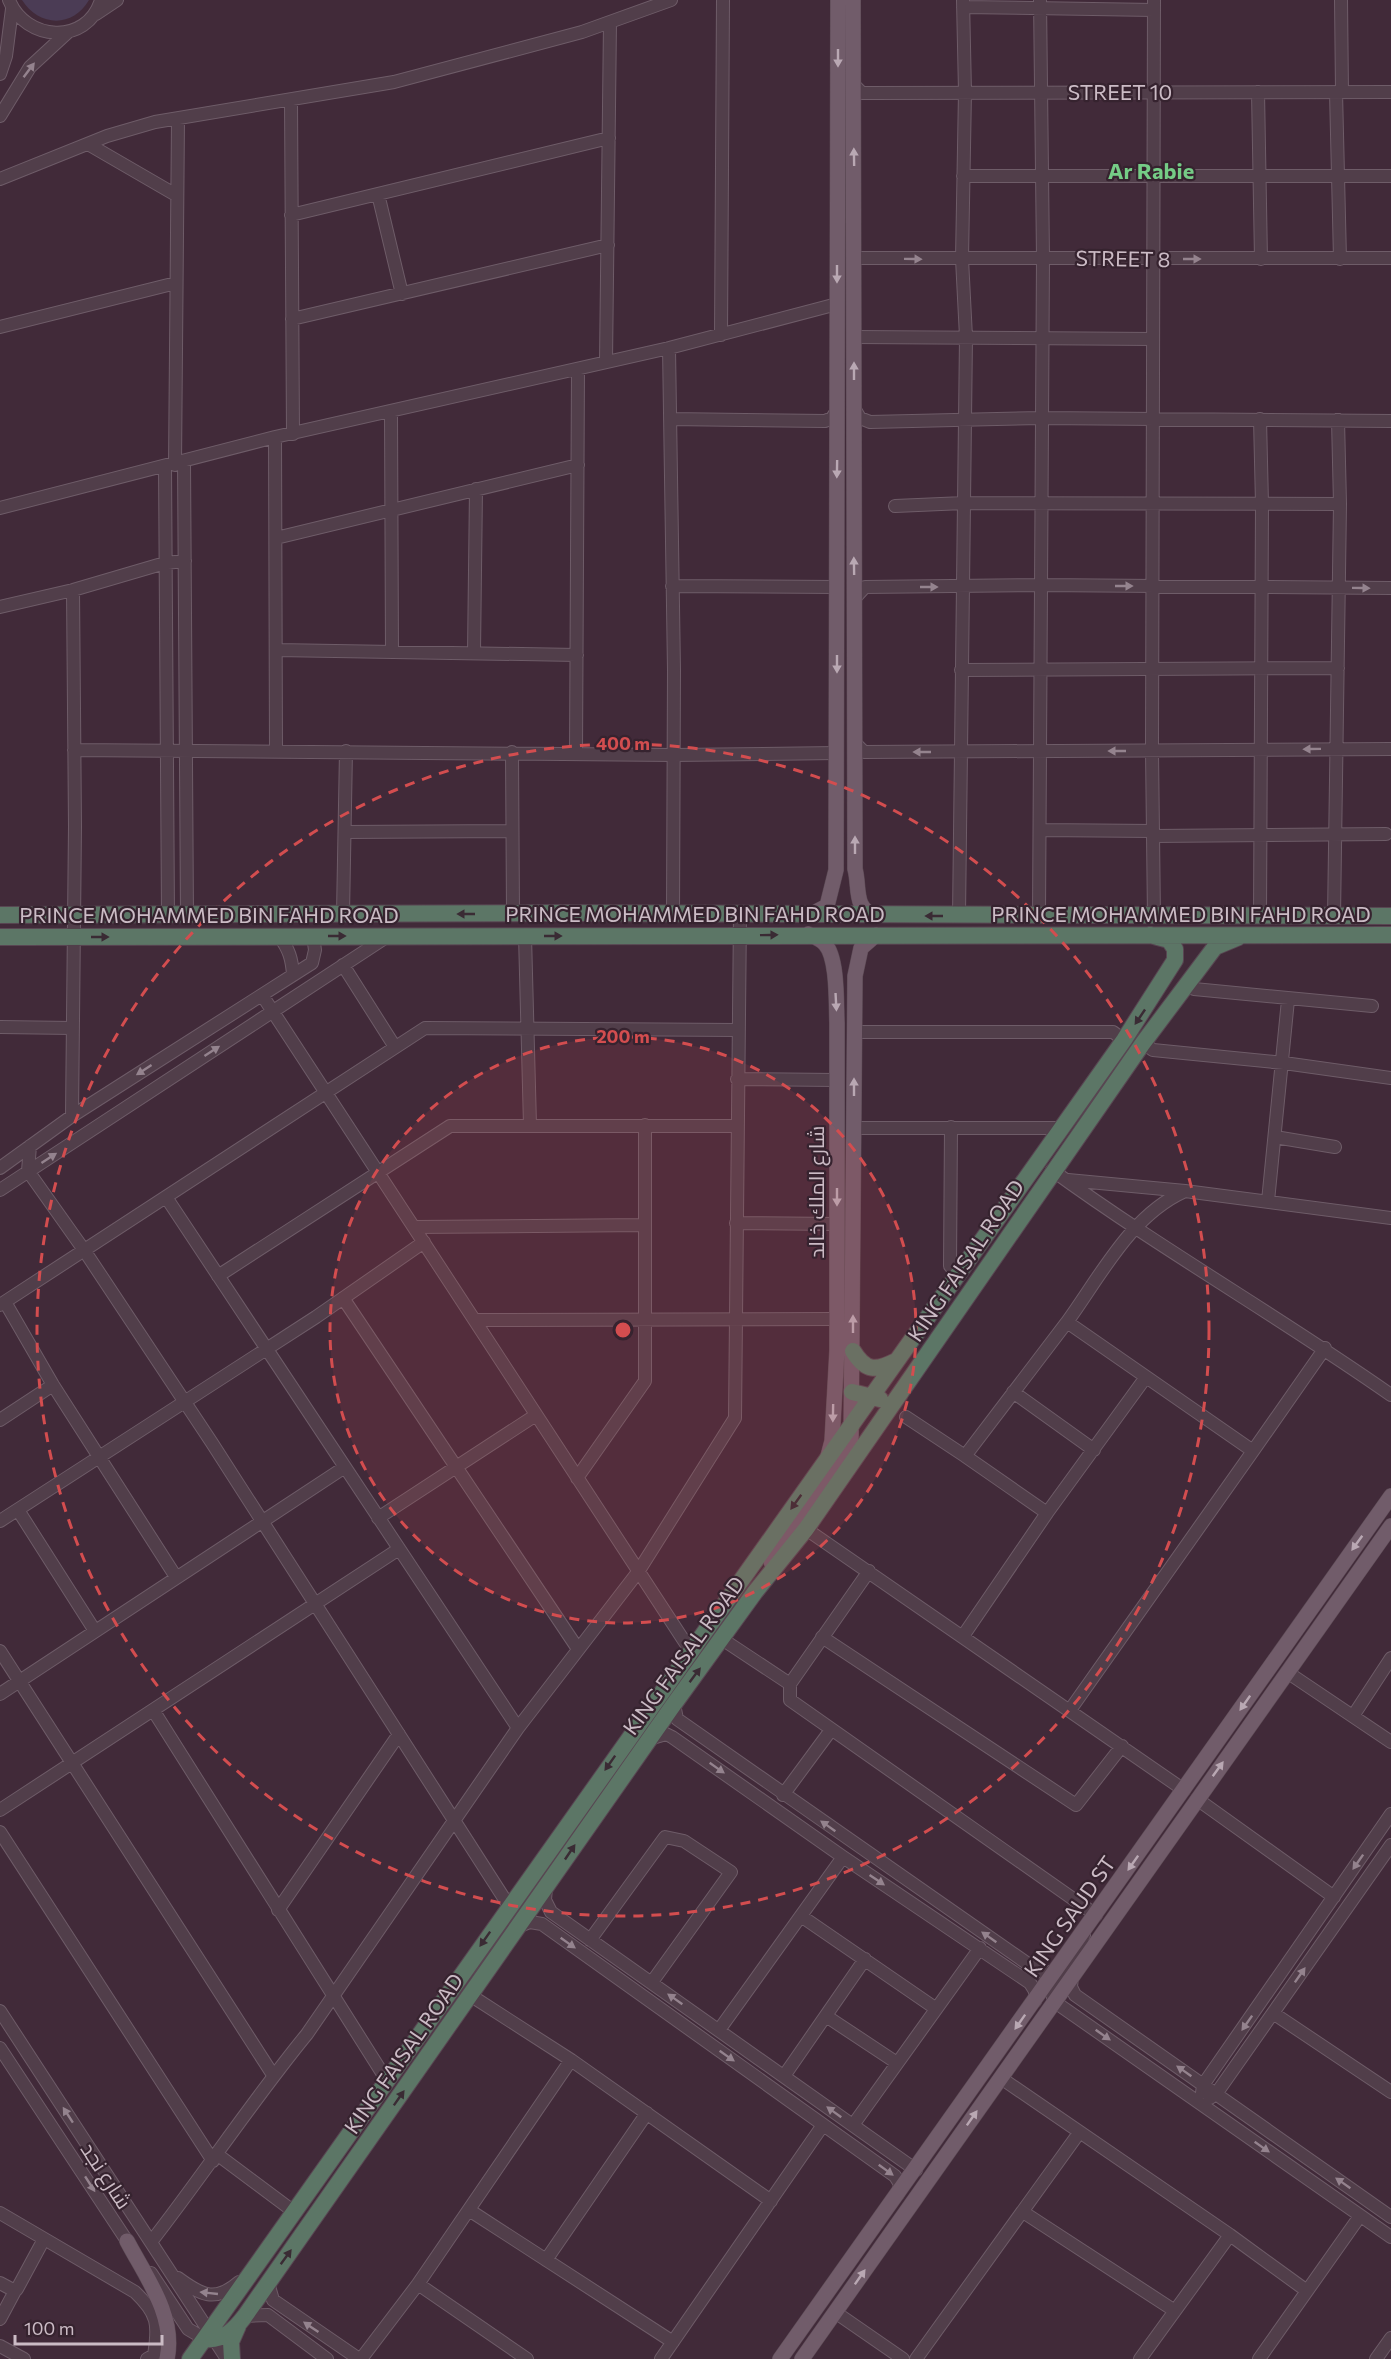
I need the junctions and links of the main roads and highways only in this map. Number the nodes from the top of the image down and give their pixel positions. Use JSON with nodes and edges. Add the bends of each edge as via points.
{"nodes":[{"id":1,"x":838,"y":0,"type":"edge"},
{"id":2,"x":853,"y":0,"type":"edge"},
{"id":3,"x":837,"y":152,"type":"junction"},
{"id":4,"x":855,"y":258,"type":"junction"},
{"id":5,"x":855,"y":869,"type":"junction"},
{"id":6,"x":836,"y":870,"type":"junction"},
{"id":7,"x":0,"y":915,"type":"edge"},
{"id":8,"x":810,"y":915,"type":"junction"},
{"id":9,"x":875,"y":915,"type":"junction"},
{"id":10,"x":1391,"y":916,"type":"edge"},
{"id":11,"x":808,"y":934,"type":"junction"},
{"id":12,"x":876,"y":935,"type":"junction"},
{"id":13,"x":1150,"y":935,"type":"junction"},
{"id":14,"x":1391,"y":935,"type":"edge"},
{"id":15,"x":0,"y":937,"type":"edge"},
{"id":16,"x":1239,"y":937,"type":"junction"},
{"id":17,"x":1172,"y":968,"type":"junction"},
{"id":18,"x":834,"y":975,"type":"junction"},
{"id":19,"x":855,"y":976,"type":"junction"},
{"id":20,"x":1191,"y":986,"type":"junction"},
{"id":21,"x":1010,"y":1231,"type":"junction"},
{"id":22,"x":837,"y":1325,"type":"junction"},
{"id":23,"x":853,"y":1351,"type":"junction"},
{"id":24,"x":897,"y":1361,"type":"junction"},
{"id":25,"x":852,"y":1392,"type":"junction"},
{"id":26,"x":871,"y":1398,"type":"junction"},
{"id":27,"x":852,"y":1424,"type":"junction"},
{"id":28,"x":826,"y":1460,"type":"junction"},
{"id":29,"x":1391,"y":1496,"type":"edge"},
{"id":30,"x":1391,"y":1526,"type":"edge"},
{"id":31,"x":1337,"y":1570,"type":"junction"},
{"id":32,"x":755,"y":1592,"type":"junction"},
{"id":33,"x":1303,"y":1649,"type":"junction"},
{"id":34,"x":916,"y":2170,"type":"junction"},
{"id":35,"x":127,"y":2241,"type":"road end"},
{"id":36,"x":881,"y":2247,"type":"junction"},
{"id":37,"x":242,"y":2320,"type":"junction"},
{"id":38,"x":210,"y":2337,"type":"junction"},
{"id":39,"x":168,"y":2359,"type":"edge"},
{"id":40,"x":190,"y":2359,"type":"edge"},
{"id":41,"x":230,"y":2359,"type":"edge"},
{"id":42,"x":780,"y":2359,"type":"edge"},
{"id":43,"x":802,"y":2359,"type":"edge"}],
"edges":[{"from":1,"to":3,"type":"main road","one_way":true},
{"from":4,"to":2,"type":"main road","one_way":true},
{"from":3,"to":4,"type":"main road","via":[[844,191],[845,252]]},
{"from":3,"to":6,"type":"main road","one_way":true},
{"from":5,"to":4,"type":"main road","one_way":true},
{"from":5,"to":6,"type":"main road","via":[[855,880],[848,887],[838,883]]},
{"from":5,"to":9,"type":"main road","via":[[860,904]]},
{"from":6,"to":8,"type":"main road","via":[[827,906]]},
{"from":8,"to":7,"type":"highway","name":"PRINCE MOHAMMED BIN FAHD ROAD","one_way":true},
{"from":8,"to":9,"type":"highway","name":"PRINCE MOHAMMED BIN FAHD ROAD"},
{"from":10,"to":9,"type":"highway","name":"PRINCE MOHAMMED BIN FAHD ROAD","one_way":true},
{"from":11,"to":12,"type":"highway","name":"PRINCE MOHAMMED BIN FAHD ROAD"},
{"from":15,"to":11,"type":"highway","name":"PRINCE MOHAMMED BIN FAHD ROAD","one_way":true},
{"from":11,"to":18,"type":"main road","name":"شارع الملك خالد","via":[[828,947]]},
{"from":12,"to":13,"type":"highway","name":"PRINCE MOHAMMED BIN FAHD ROAD"},
{"from":12,"to":19,"type":"main road","name":"شارع الملك خالد","via":[[861,948]]},
{"from":13,"to":16,"type":"highway","name":"PRINCE MOHAMMED BIN FAHD ROAD"},
{"from":13,"to":17,"type":"highway","via":[[1172,944],[1176,954]]},
{"from":14,"to":16,"type":"highway","name":"PRINCE MOHAMMED BIN FAHD ROAD"},
{"from":16,"to":20,"type":"highway","name":"KING FAISAL ROAD","via":[[1215,947]]},
{"from":17,"to":20,"type":"highway","via":[[1185,967]]},
{"from":17,"to":24,"type":"highway","name":"KING FAISAL ROAD","one_way":true},
{"from":18,"to":19,"type":"main road","via":[[837,965],[845,961],[853,965]]},
{"from":18,"to":22,"type":"main road","name":"شارع الملك خالد","one_way":true},
{"from":23,"to":19,"type":"main road","name":"شارع الملك خالد","one_way":true},
{"from":20,"to":21,"type":"highway","name":"KING FAISAL ROAD","via":[[1143,1043],[1059,1175]]},
{"from":21,"to":26,"type":"highway","via":[[891,1392]]},
{"from":21,"to":32,"type":"highway","name":"KING FAISAL ROAD","via":[[806,1529]]},
{"from":22,"to":25,"type":"main road","via":[[841,1380]]},
{"from":22,"to":28,"type":"main road","name":"شارع الملك خالد","one_way":true,"via":[[832,1441]]},
{"from":23,"to":24,"type":"highway","via":[[870,1370]]},
{"from":23,"to":25,"type":"main road","name":"شارع الملك خالد"},
{"from":24,"to":26,"type":"highway","name":"KING FAISAL ROAD"},
{"from":25,"to":26,"type":"highway"},
{"from":25,"to":27,"type":"main road","name":"شارع الملك خالد"},
{"from":26,"to":27,"type":"highway","name":"KING FAISAL ROAD"},
{"from":27,"to":28,"type":"highway","name":"KING FAISAL ROAD"},
{"from":27,"to":32,"type":"main road","name":"شارع الملك خالد","via":[[845,1455],[774,1557]]},
{"from":28,"to":38,"type":"highway","name":"KING FAISAL ROAD","one_way":true,"via":[[293,2211]]},
{"from":29,"to":31,"type":"main road","name":"KING SAUD ST","one_way":true},
{"from":30,"to":33,"type":"main road","name":"KING SAUD ST"},
{"from":31,"to":33,"type":"main road","via":[[1347,1569],[1347,1576]]},
{"from":31,"to":34,"type":"main road","name":"KING SAUD ST","one_way":true},
{"from":37,"to":32,"type":"highway","name":"KING FAISAL ROAD","one_way":true},
{"from":36,"to":33,"type":"main road","name":"KING SAUD ST","one_way":true},
{"from":34,"to":36,"type":"main road","via":[[920,2182],[892,2221]]},
{"from":34,"to":42,"type":"main road","name":"KING SAUD ST"},
{"from":35,"to":39,"type":"main road","via":[[164,2312],[169,2332]]},
{"from":43,"to":36,"type":"main road","name":"KING SAUD ST","one_way":true},
{"from":37,"to":38,"type":"highway","name":"KING FAISAL ROAD","via":[[228,2334]]},
{"from":37,"to":41,"type":"highway","via":[[231,2343]]},
{"from":38,"to":40,"type":"highway","name":"KING FAISAL ROAD"}]}
